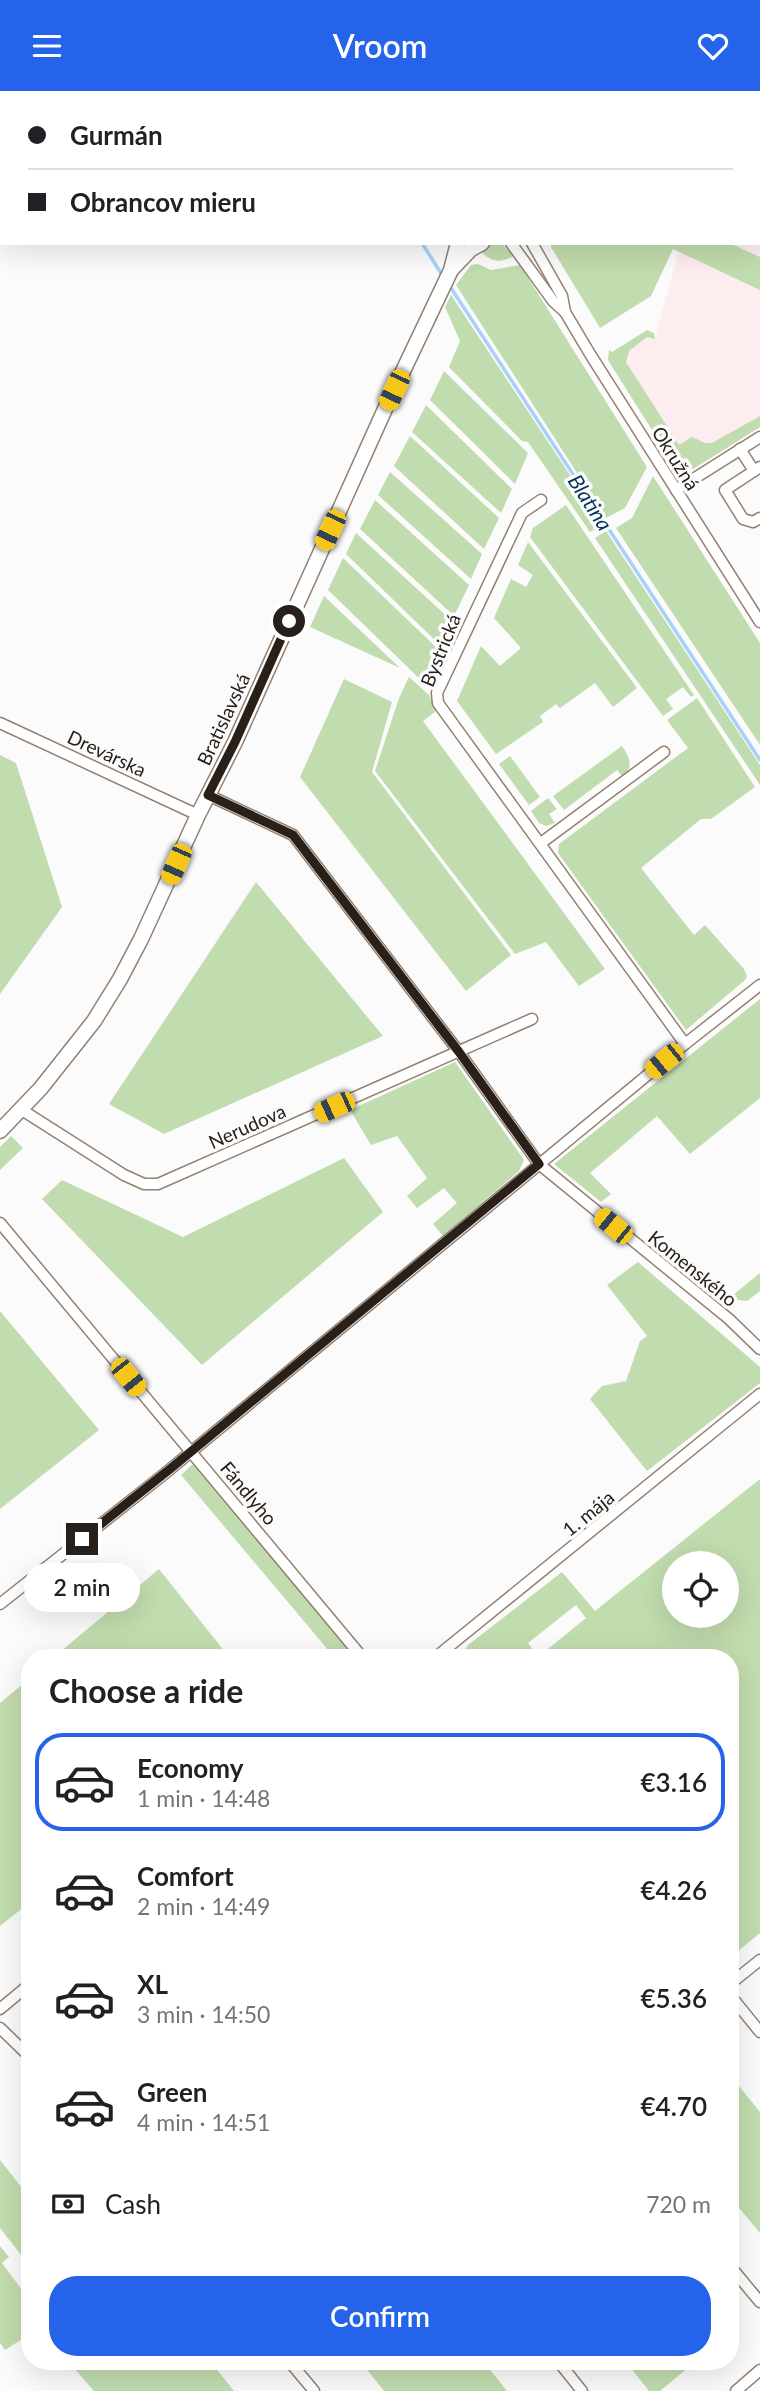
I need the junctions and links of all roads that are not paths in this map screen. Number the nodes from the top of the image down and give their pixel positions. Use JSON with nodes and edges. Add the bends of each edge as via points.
{"nodes":[{"id":1,"x":457,"y":245,"type":"edge"},
{"id":2,"x":478,"y":245,"type":"edge"},
{"id":3,"x":511,"y":245,"type":"edge"},
{"id":4,"x":533,"y":245,"type":"edge"},
{"id":5,"x":451,"y":270,"type":"junction"},
{"id":6,"x":565,"y":312,"type":"junction"},
{"id":7,"x":760,"y":437,"type":"edge"},
{"id":8,"x":740,"y":449,"type":"junction"},
{"id":9,"x":757,"y":469,"type":"edge"},
{"id":10,"x":676,"y":489,"type":"junction"},
{"id":11,"x":541,"y":500,"type":"dead end"},
{"id":12,"x":760,"y":518,"type":"edge"},
{"id":13,"x":760,"y":621,"type":"edge"},
{"id":14,"x":0,"y":723,"type":"edge"},
{"id":15,"x":664,"y":752,"type":"dead end"},
{"id":16,"x":208,"y":795,"type":"junction"},
{"id":17,"x":198,"y":815,"type":"junction"},
{"id":18,"x":541,"y":843,"type":"junction"},
{"id":19,"x":760,"y":985,"type":"edge"},
{"id":20,"x":532,"y":1019,"type":"dead end"},
{"id":21,"x":685,"y":1044,"type":"junction"},
{"id":22,"x":459,"y":1052,"type":"junction"},
{"id":23,"x":22,"y":1110,"type":"junction"},
{"id":24,"x":0,"y":1131,"type":"edge"},
{"id":25,"x":539,"y":1164,"type":"junction"},
{"id":26,"x":0,"y":1223,"type":"edge"},
{"id":27,"x":760,"y":1349,"type":"edge"},
{"id":28,"x":760,"y":1394,"type":"edge"},
{"id":29,"x":192,"y":1451,"type":"junction"},
{"id":30,"x":0,"y":1604,"type":"edge"},
{"id":31,"x":355,"y":1649,"type":"edge"},
{"id":32,"x":450,"y":1649,"type":"edge"},
{"id":33,"x":760,"y":1960,"type":"edge"},
{"id":34,"x":739,"y":1977,"type":"edge"},
{"id":35,"x":21,"y":1992,"type":"edge"},
{"id":36,"x":739,"y":2006,"type":"edge"},
{"id":37,"x":0,"y":2008,"type":"edge"},
{"id":38,"x":0,"y":2028,"type":"edge"},
{"id":39,"x":760,"y":2032,"type":"edge"},
{"id":40,"x":21,"y":2048,"type":"edge"},
{"id":41,"x":739,"y":2277,"type":"edge"},
{"id":42,"x":760,"y":2302,"type":"edge"},
{"id":43,"x":296,"y":2370,"type":"edge"},
{"id":44,"x":565,"y":2370,"type":"edge"},
{"id":45,"x":760,"y":2370,"type":"edge"},
{"id":46,"x":314,"y":2391,"type":"edge"},
{"id":47,"x":582,"y":2391,"type":"edge"},
{"id":48,"x":736,"y":2391,"type":"edge"}],
"edges":[{"from":1,"to":5,"type":"main road"},
{"from":2,"to":5,"type":"main road"},
{"from":3,"to":6,"type":"street","name":"Okružná"},
{"from":4,"to":6,"type":"street","name":"Okružná","via":[[562,296]]},
{"from":5,"to":16,"type":"main road","name":"Bratislavská"},
{"from":6,"to":10,"type":"street","name":"Okružná"},
{"from":7,"to":8,"type":"street"},
{"from":8,"to":9,"type":"street"},
{"from":8,"to":10,"type":"street"},
{"from":9,"to":12,"type":"street","via":[[725,490],[743,519],[753,522]]},
{"from":10,"to":13,"type":"street","name":"Okružná"},
{"from":11,"to":18,"type":"street","name":"Bystrická","via":[[522,513],[437,693],[443,712]]},
{"from":14,"to":17,"type":"street","name":"Drevárska"},
{"from":15,"to":18,"type":"street"},
{"from":16,"to":17,"type":"main road","name":"Bratislavská"},
{"from":16,"to":22,"type":"street","name":"Komenského","via":[[293,835]]},
{"from":17,"to":23,"type":"main road","name":"Bratislavská","via":[[120,979],[94,1021]]},
{"from":18,"to":21,"type":"street","name":"Bystrická"},
{"from":19,"to":21,"type":"street"},
{"from":20,"to":22,"type":"street","name":"Nerudova"},
{"from":21,"to":25,"type":"street"},
{"from":22,"to":23,"type":"street","name":"Nerudova","via":[[158,1184],[144,1184],[124,1175]]},
{"from":22,"to":25,"type":"street","name":"Komenského"},
{"from":23,"to":24,"type":"main road","name":"Bratislavská"},
{"from":25,"to":27,"type":"street","name":"Komenského"},
{"from":25,"to":29,"type":"street"},
{"from":26,"to":29,"type":"street","name":"Fándlyho"},
{"from":28,"to":32,"type":"street","name":"1. mája"},
{"from":29,"to":30,"type":"street"},
{"from":29,"to":31,"type":"street","name":"Fándlyho"},
{"from":33,"to":34,"type":"street"},
{"from":35,"to":37,"type":"street"},
{"from":36,"to":39,"type":"street"},
{"from":38,"to":40,"type":"street"},
{"from":41,"to":42,"type":"street"},
{"from":43,"to":46,"type":"street"},
{"from":44,"to":47,"type":"street"},
{"from":45,"to":48,"type":"street"}]}
